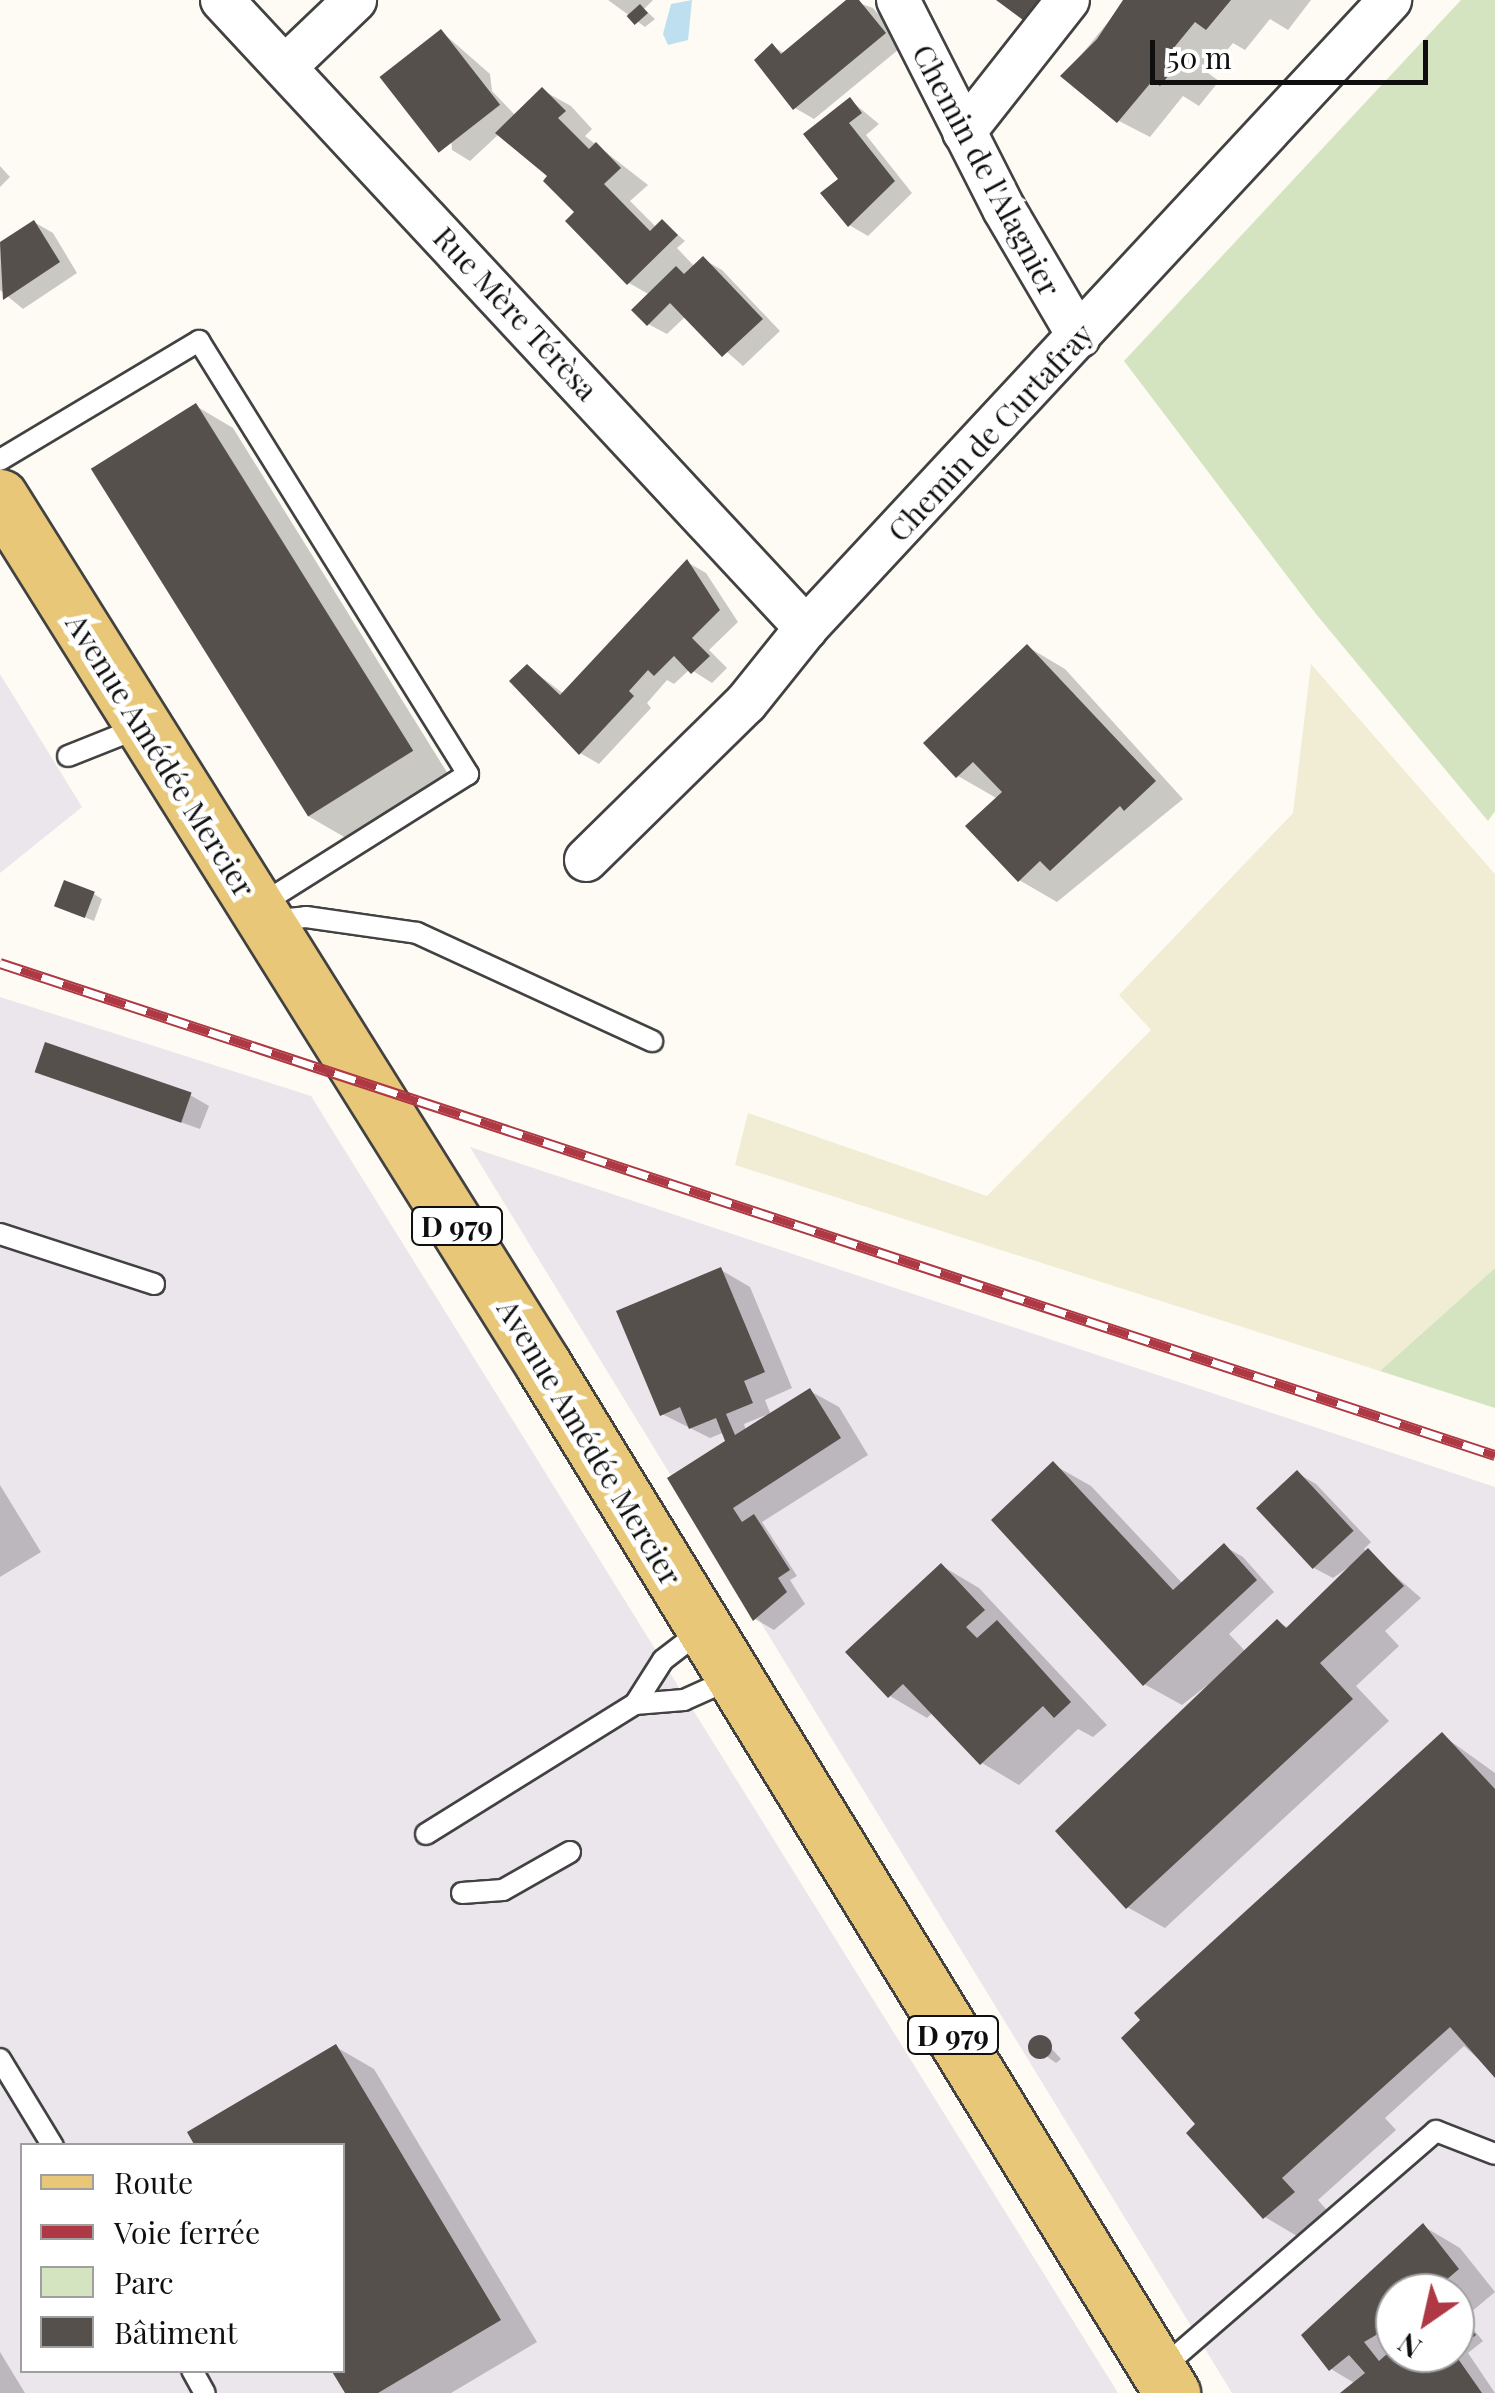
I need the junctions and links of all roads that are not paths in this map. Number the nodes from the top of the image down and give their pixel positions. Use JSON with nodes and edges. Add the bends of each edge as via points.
{"nodes":[{"id":1,"x":222,"y":0,"type":"edge"},
{"id":2,"x":355,"y":0,"type":"edge"},
{"id":3,"x":898,"y":0,"type":"edge"},
{"id":4,"x":1068,"y":0,"type":"edge"},
{"id":5,"x":1390,"y":0,"type":"edge"},
{"id":6,"x":285,"y":67,"type":"junction"},
{"id":7,"x":964,"y":132,"type":"junction"},
{"id":8,"x":1079,"y":338,"type":"junction"},
{"id":9,"x":0,"y":460,"type":"edge"},
{"id":10,"x":0,"y":497,"type":"edge"},
{"id":11,"x":806,"y":628,"type":"junction"},
{"id":12,"x":143,"y":726,"type":"junction"},
{"id":13,"x":68,"y":756,"type":"dead end"},
{"id":14,"x":586,"y":860,"type":"dead end"},
{"id":15,"x":261,"y":914,"type":"junction"},
{"id":16,"x":652,"y":1042,"type":"dead end"},
{"id":17,"x":0,"y":1234,"type":"edge"},
{"id":18,"x":154,"y":1284,"type":"dead end"},
{"id":19,"x":704,"y":1629,"type":"junction"},
{"id":20,"x":734,"y":1678,"type":"junction"},
{"id":21,"x":635,"y":1704,"type":"junction"},
{"id":22,"x":426,"y":1834,"type":"dead end"},
{"id":23,"x":570,"y":1852,"type":"dead end"},
{"id":24,"x":462,"y":1892,"type":"dead end"},
{"id":25,"x":0,"y":2059,"type":"edge"},
{"id":26,"x":51,"y":2143,"type":"edge"},
{"id":27,"x":1495,"y":2154,"type":"edge"},
{"id":28,"x":1165,"y":2382,"type":"edge"}],
"edges":[{"from":1,"to":6,"type":"street","name":"Rue Mère Térèsa"},
{"from":2,"to":6,"type":"street"},
{"from":3,"to":7,"type":"street","name":"Chemin de l'Alagnier"},
{"from":4,"to":7,"type":"street"},
{"from":5,"to":8,"type":"street","name":"Chemin de Curtafray"},
{"from":6,"to":11,"type":"street","name":"Rue Mère Térèsa"},
{"from":7,"to":8,"type":"street","name":"Chemin de l'Alagnier"},
{"from":8,"to":11,"type":"street","name":"Chemin de Curtafray"},
{"from":9,"to":15,"type":"lane","via":[[199,341],[468,774]]},
{"from":10,"to":12,"type":"main road","name":"Avenue Amédée Mercier","number":"D 979"},
{"from":11,"to":14,"type":"street","name":"Chemin de Curtafray","via":[[746,703]]},
{"from":12,"to":13,"type":"lane"},
{"from":12,"to":15,"type":"main road","name":"Avenue Amédée Mercier","number":"D 979"},
{"from":15,"to":16,"type":"lane","via":[[417,933]]},
{"from":15,"to":19,"type":"main road","name":"Avenue Amédée Mercier","number":"D 979"},
{"from":17,"to":18,"type":"lane"},
{"from":19,"to":20,"type":"main road","name":"Avenue Amédée Mercier","number":"D 979"},
{"from":19,"to":21,"type":"lane","via":[[663,1660]]},
{"from":20,"to":21,"type":"lane","via":[[684,1700]]},
{"from":20,"to":28,"type":"main road","name":"Avenue Amédée Mercier","number":"D 979"},
{"from":21,"to":22,"type":"lane"},
{"from":23,"to":24,"type":"lane","via":[[502,1890]]},
{"from":25,"to":26,"type":"lane"},
{"from":27,"to":28,"type":"lane","via":[[1436,2131]]}]}
